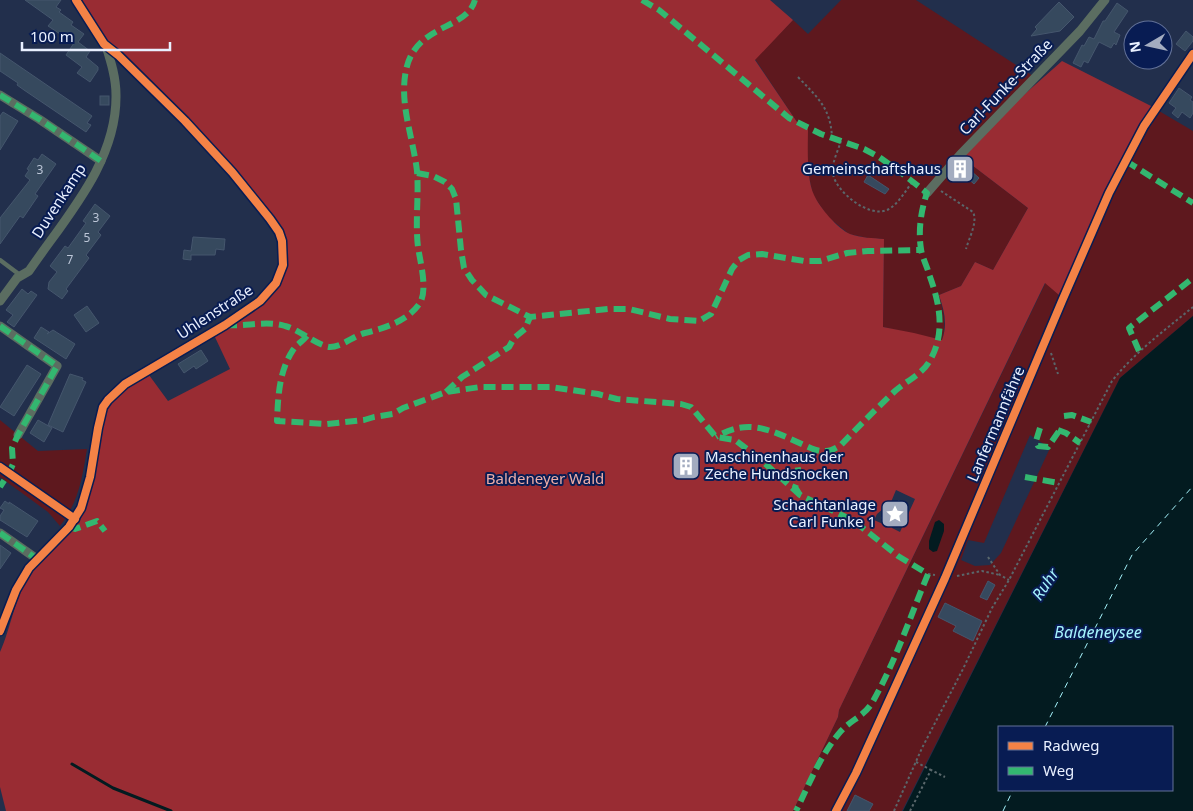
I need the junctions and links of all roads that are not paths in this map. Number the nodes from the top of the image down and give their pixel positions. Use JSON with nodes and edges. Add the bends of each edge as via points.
{"nodes":[{"id":1,"x":76,"y":0,"type":"edge"},
{"id":2,"x":1105,"y":0,"type":"edge"},
{"id":3,"x":106,"y":46,"type":"junction"},
{"id":4,"x":1193,"y":54,"type":"edge"},
{"id":5,"x":0,"y":95,"type":"edge"},
{"id":6,"x":101,"y":161,"type":"junction"},
{"id":7,"x":930,"y":189,"type":"road end"},
{"id":8,"x":0,"y":260,"type":"edge"},
{"id":9,"x":18,"y":276,"type":"junction"},
{"id":10,"x":0,"y":302,"type":"edge"},
{"id":11,"x":0,"y":326,"type":"edge"},
{"id":12,"x":18,"y":435,"type":"dead end"},
{"id":13,"x":0,"y":533,"type":"edge"},
{"id":14,"x":37,"y":559,"type":"junction"},
{"id":15,"x":0,"y":631,"type":"edge"},
{"id":16,"x":836,"y":811,"type":"edge"}],
"edges":[{"from":1,"to":3,"type":"street","name":"Uhlenstraße"},
{"from":2,"to":7,"type":"street","name":"Carl-Funke-Straße","via":[[1080,31]]},
{"from":3,"to":6,"type":"street","name":"Duvenkamp","via":[[114,76],[116,108]]},
{"from":3,"to":14,"type":"street","name":"Uhlenstraße","via":[[185,121],[259,204],[279,232],[283,265],[276,283],[260,301],[125,384],[108,400],[103,406],[82,508],[69,527]]},
{"from":4,"to":16,"type":"street","name":"Lanfermannfähre","via":[[1144,126],[1109,193],[945,578],[860,766]]},
{"from":5,"to":6,"type":"street"},
{"from":6,"to":9,"type":"street","name":"Duvenkamp","via":[[30,270]]},
{"from":8,"to":9,"type":"lane"},
{"from":9,"to":10,"type":"street","name":"Duvenkamp"},
{"from":11,"to":12,"type":"street","via":[[57,366]]},
{"from":13,"to":14,"type":"street"},
{"from":14,"to":15,"type":"street","name":"Uhlenstraße","via":[[21,580]]}]}
